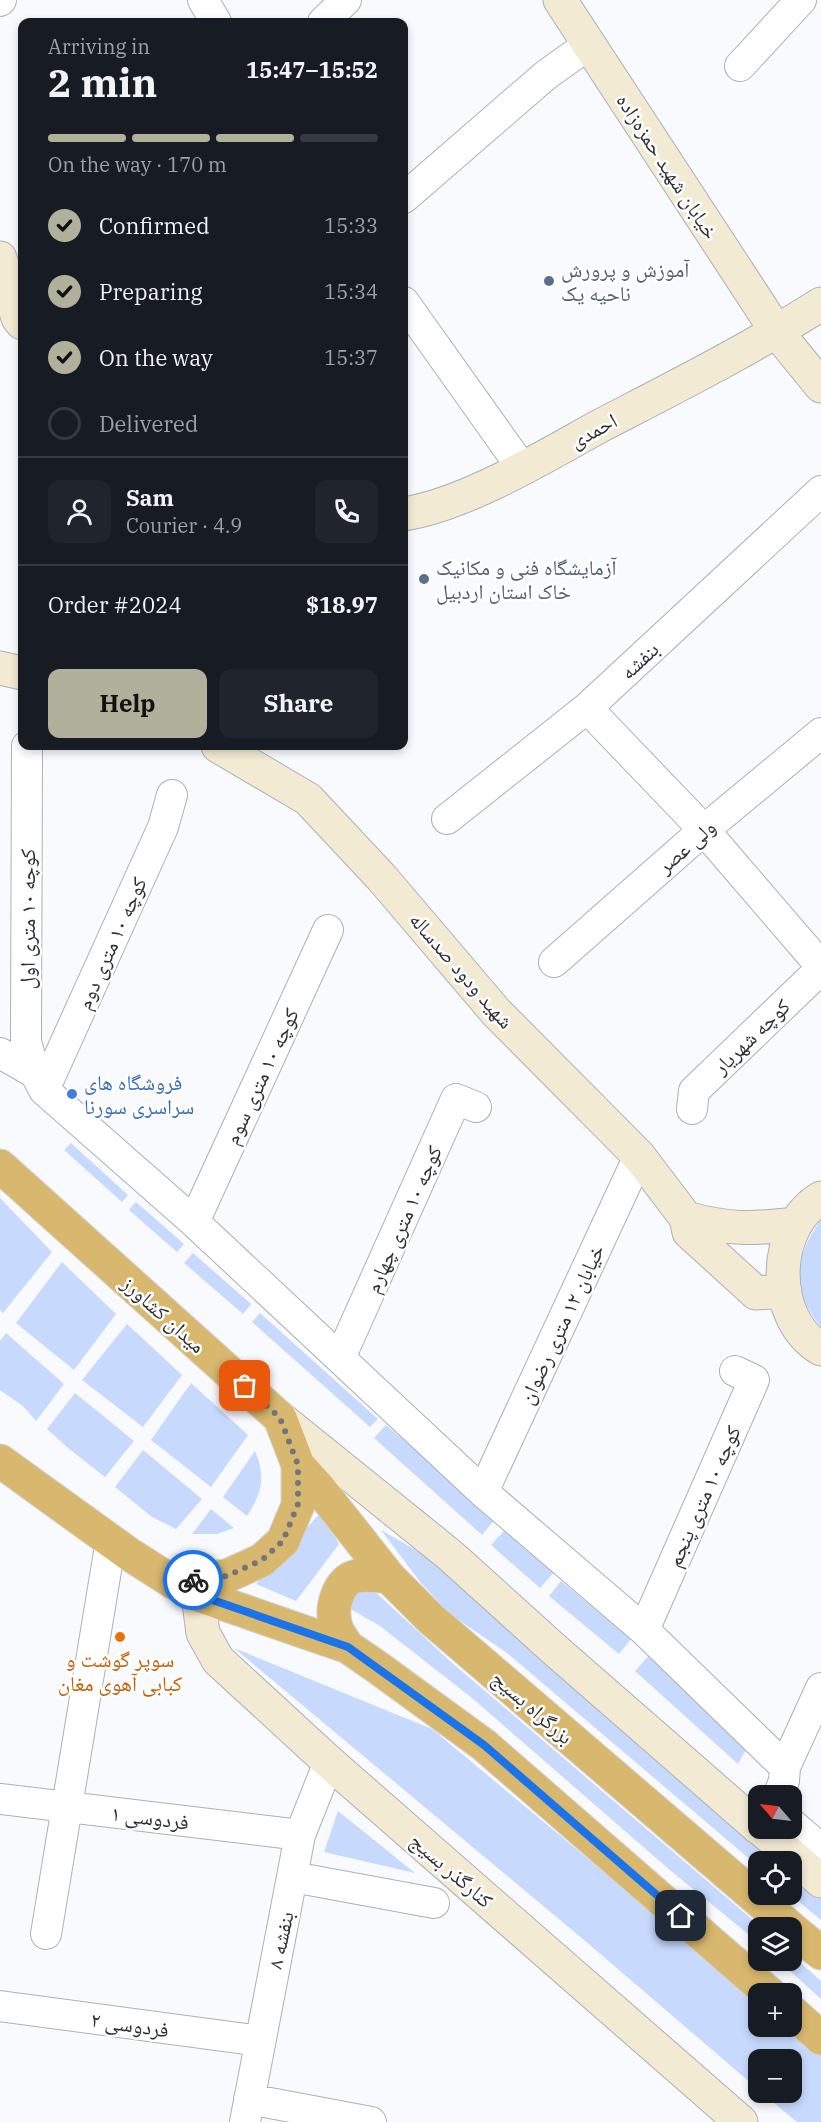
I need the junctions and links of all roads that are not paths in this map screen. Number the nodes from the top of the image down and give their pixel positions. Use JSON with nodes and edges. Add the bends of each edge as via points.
{"nodes":[{"id":1,"x":203,"y":0,"type":"edge"},
{"id":2,"x":346,"y":0,"type":"edge"},
{"id":3,"x":560,"y":0,"type":"edge"},
{"id":4,"x":801,"y":0,"type":"edge"},
{"id":5,"x":214,"y":18,"type":"edge"},
{"id":6,"x":327,"y":18,"type":"edge"},
{"id":7,"x":588,"y":45,"type":"junction"},
{"id":8,"x":740,"y":66,"type":"dead end"},
{"id":9,"x":408,"y":195,"type":"edge"},
{"id":10,"x":0,"y":258,"type":"edge"},
{"id":11,"x":821,"y":304,"type":"edge"},
{"id":12,"x":408,"y":308,"type":"edge"},
{"id":13,"x":18,"y":315,"type":"edge"},
{"id":14,"x":777,"y":332,"type":"junction"},
{"id":15,"x":821,"y":386,"type":"edge"},
{"id":16,"x":522,"y":468,"type":"junction"},
{"id":17,"x":821,"y":491,"type":"edge"},
{"id":18,"x":408,"y":513,"type":"edge"},
{"id":19,"x":0,"y":668,"type":"edge"},
{"id":20,"x":18,"y":672,"type":"edge"},
{"id":21,"x":587,"y":708,"type":"junction"},
{"id":22,"x":821,"y":733,"type":"edge"},
{"id":23,"x":27,"y":750,"type":"edge"},
{"id":24,"x":225,"y":750,"type":"edge"},
{"id":25,"x":172,"y":795,"type":"dead end"},
{"id":26,"x":447,"y":819,"type":"dead end"},
{"id":27,"x":704,"y":830,"type":"junction"},
{"id":28,"x":328,"y":930,"type":"dead end"},
{"id":29,"x":554,"y":962,"type":"dead end"},
{"id":30,"x":821,"y":968,"type":"edge"},
{"id":31,"x":0,"y":1053,"type":"edge"},
{"id":32,"x":40,"y":1081,"type":"junction"},
{"id":33,"x":476,"y":1107,"type":"dead end"},
{"id":34,"x":692,"y":1109,"type":"dead end"},
{"id":35,"x":639,"y":1156,"type":"junction"},
{"id":36,"x":0,"y":1166,"type":"edge"},
{"id":37,"x":821,"y":1198,"type":"edge"},
{"id":38,"x":686,"y":1218,"type":"junction"},
{"id":39,"x":194,"y":1222,"type":"junction"},
{"id":40,"x":796,"y":1224,"type":"junction"},
{"id":41,"x":784,"y":1291,"type":"junction"},
{"id":42,"x":820,"y":1348,"type":"edge"},
{"id":43,"x":340,"y":1358,"type":"junction"},
{"id":44,"x":735,"y":1371,"type":"dead end"},
{"id":45,"x":280,"y":1418,"type":"junction"},
{"id":46,"x":0,"y":1461,"type":"edge"},
{"id":47,"x":298,"y":1465,"type":"junction"},
{"id":48,"x":0,"y":1483,"type":"edge"},
{"id":49,"x":32,"y":1486,"type":"junction"},
{"id":50,"x":483,"y":1492,"type":"junction"},
{"id":51,"x":111,"y":1540,"type":"junction"},
{"id":52,"x":389,"y":1577,"type":"junction"},
{"id":53,"x":186,"y":1588,"type":"junction"},
{"id":54,"x":644,"y":1630,"type":"junction"},
{"id":55,"x":348,"y":1647,"type":"junction"},
{"id":56,"x":821,"y":1688,"type":"edge"},
{"id":57,"x":328,"y":1762,"type":"junction"},
{"id":58,"x":781,"y":1781,"type":"edge"},
{"id":59,"x":0,"y":1799,"type":"edge"},
{"id":60,"x":66,"y":1807,"type":"junction"},
{"id":61,"x":748,"y":1818,"type":"edge"},
{"id":62,"x":802,"y":1833,"type":"edge"},
{"id":63,"x":300,"y":1835,"type":"junction"},
{"id":64,"x":773,"y":1839,"type":"edge"},
{"id":65,"x":821,"y":1849,"type":"edge"},
{"id":66,"x":293,"y":1877,"type":"junction"},
{"id":67,"x":821,"y":1881,"type":"edge"},
{"id":68,"x":434,"y":1903,"type":"dead end"},
{"id":69,"x":778,"y":1917,"type":"edge"},
{"id":70,"x":46,"y":1934,"type":"dead end"},
{"id":71,"x":802,"y":1937,"type":"edge"},
{"id":72,"x":821,"y":1953,"type":"edge"},
{"id":73,"x":757,"y":1983,"type":"edge"},
{"id":74,"x":0,"y":2006,"type":"edge"},
{"id":75,"x":802,"y":2021,"type":"edge"},
{"id":76,"x":821,"y":2037,"type":"edge"},
{"id":77,"x":260,"y":2041,"type":"junction"},
{"id":78,"x":247,"y":2111,"type":"edge"},
{"id":79,"x":371,"y":2122,"type":"edge"},
{"id":80,"x":741,"y":2122,"type":"edge"}],
"edges":[{"from":1,"to":5,"type":"street"},
{"from":2,"to":6,"type":"street"},
{"from":3,"to":7,"type":"street","name":"خیابان شهید حمزه‌زاده"},
{"from":4,"to":8,"type":"street"},
{"from":7,"to":9,"type":"street","via":[[546,75]]},
{"from":7,"to":14,"type":"street","name":"خیابان شهید حمزه‌زاده"},
{"from":10,"to":13,"type":"street"},
{"from":11,"to":14,"type":"street","name":"احمدی"},
{"from":12,"to":16,"type":"street"},
{"from":14,"to":15,"type":"street","name":"خیابان شهید حمزه‌زاده"},
{"from":14,"to":16,"type":"street","name":"احمدی"},
{"from":16,"to":18,"type":"street","name":"احمدی","via":[[423,511]]},
{"from":17,"to":21,"type":"street","name":"بنفشه"},
{"from":19,"to":20,"type":"street"},
{"from":21,"to":26,"type":"street","name":"بنفشه"},
{"from":21,"to":27,"type":"street"},
{"from":22,"to":27,"type":"street","name":"ولی عصر"},
{"from":23,"to":32,"type":"street","name":"کوچه ۱۰ متری اول","via":[[26,1042]]},
{"from":24,"to":35,"type":"street","name":"شهید ودود صدساله","via":[[308,799],[382,878],[496,1012]]},
{"from":25,"to":32,"type":"street","name":"کوچه ۱۰ متری دوم","via":[[163,827]]},
{"from":27,"to":29,"type":"street","name":"ولی عصر"},
{"from":27,"to":30,"type":"street"},
{"from":28,"to":39,"type":"street","name":"کوچه ۱۰ متری سوم"},
{"from":30,"to":34,"type":"street","name":"کوچه شهریار","via":[[694,1091]]},
{"from":31,"to":32,"type":"street"},
{"from":32,"to":39,"type":"street"},
{"from":33,"to":43,"type":"street","name":"کوچه ۱۰ متری چهارم","via":[[456,1099]]},
{"from":35,"to":38,"type":"street","name":"شهید ودود صدساله"},
{"from":35,"to":50,"type":"street","name":"خیابان ۱۲ متری رضوان"},
{"from":36,"to":45,"type":"highway","name":"میدان کشاورز"},
{"from":37,"to":40,"type":"street"},
{"from":38,"to":40,"type":"street","via":[[742,1228]]},
{"from":38,"to":41,"type":"street","name":"شهید ودود صدساله","via":[[689,1232],[756,1293]]},
{"from":39,"to":43,"type":"street"},
{"from":40,"to":41,"type":"street","via":[[785,1252]]},
{"from":41,"to":42,"type":"street","via":[[803,1332]]},
{"from":43,"to":50,"type":"street"},
{"from":44,"to":54,"type":"street","name":"کوچه ۱۰ متری پنجم","via":[[754,1380]]},
{"from":45,"to":47,"type":"highway","name":"میدان کشاورز"},
{"from":45,"to":61,"type":"street","via":[[451,1556]]},
{"from":46,"to":49,"type":"highway"},
{"from":47,"to":52,"type":"highway","name":"بزرگراه بسیج"},
{"from":47,"to":53,"type":"highway","name":"میدان کشاورز","via":[[298,1504],[283,1541],[262,1560]]},
{"from":48,"to":49,"type":"street"},
{"from":49,"to":51,"type":"highway"},
{"from":50,"to":54,"type":"street"},
{"from":51,"to":53,"type":"highway"},
{"from":51,"to":60,"type":"street"},
{"from":52,"to":55,"type":"highway","via":[[354,1576],[344,1582],[334,1616]]},
{"from":52,"to":69,"type":"highway","name":"بزرگراه بسیج","via":[[440,1626]]},
{"from":53,"to":55,"type":"highway"},
{"from":53,"to":57,"type":"street","name":"کنارگذر بسیج","via":[[202,1633],[218,1660]]},
{"from":54,"to":58,"type":"street"},
{"from":55,"to":73,"type":"highway","via":[[484,1745]]},
{"from":56,"to":58,"type":"street"},
{"from":57,"to":63,"type":"street","name":"بنفشه ۸"},
{"from":57,"to":80,"type":"street","name":"کنارگذر بسیج"},
{"from":59,"to":60,"type":"street","name":"فردوسی ۱"},
{"from":60,"to":63,"type":"street","name":"فردوسی ۱"},
{"from":60,"to":70,"type":"street"},
{"from":62,"to":65,"type":"street"},
{"from":63,"to":66,"type":"street","name":"بنفشه ۸"},
{"from":64,"to":67,"type":"street"},
{"from":66,"to":68,"type":"street"},
{"from":66,"to":77,"type":"street","name":"بنفشه ۸"},
{"from":71,"to":72,"type":"highway","name":"بزرگراه بسیج"},
{"from":74,"to":77,"type":"street","name":"فردوسی ۲"},
{"from":75,"to":76,"type":"highway"},
{"from":77,"to":78,"type":"street","name":"بنفشه ۸"},
{"from":78,"to":79,"type":"street"}]}
